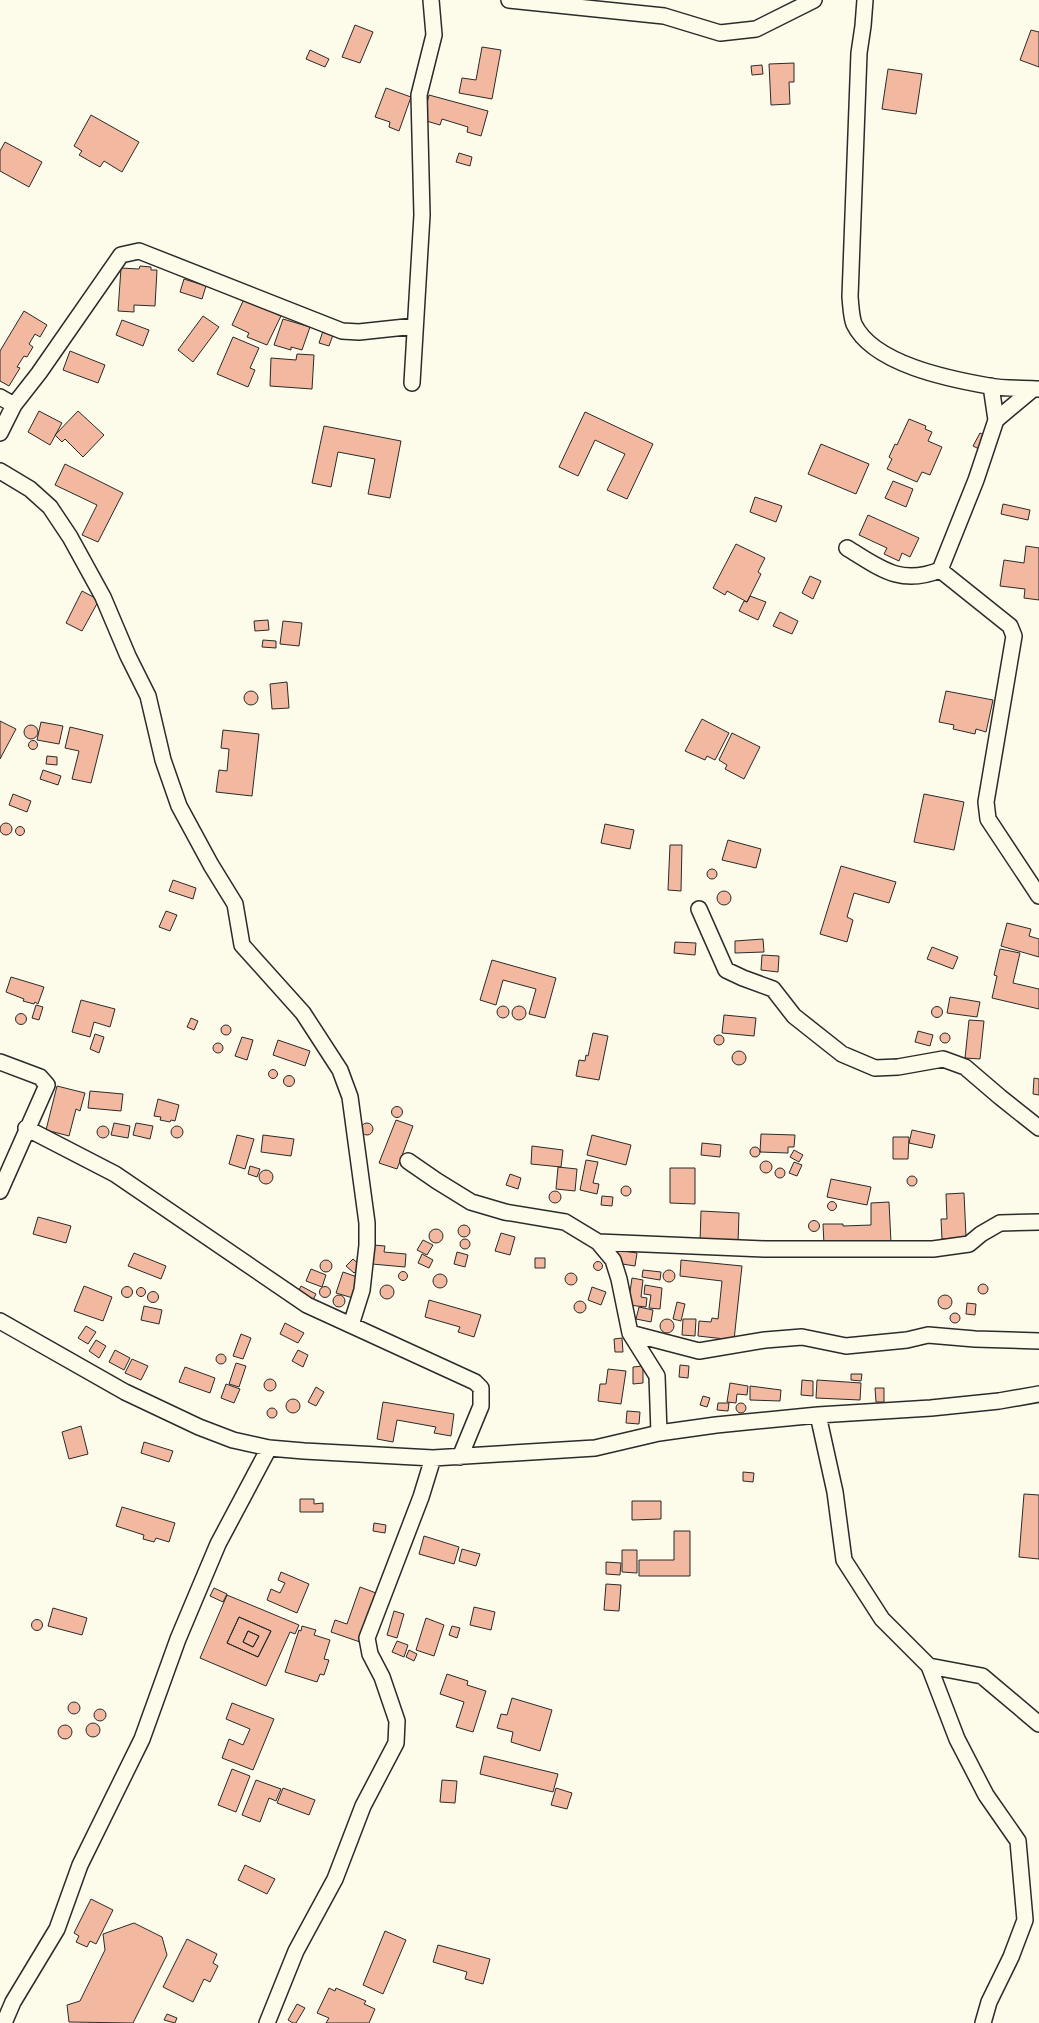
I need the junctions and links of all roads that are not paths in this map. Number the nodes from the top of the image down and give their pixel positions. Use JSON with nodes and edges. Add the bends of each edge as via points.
{"nodes":[{"id":1,"x":431,"y":0,"type":"edge"},
{"id":2,"x":510,"y":0,"type":"edge"},
{"id":3,"x":814,"y":0,"type":"edge"},
{"id":4,"x":865,"y":0,"type":"edge"},
{"id":5,"x":415,"y":326,"type":"junction"},
{"id":6,"x":412,"y":383,"type":"dead end"},
{"id":7,"x":991,"y":386,"type":"junction"},
{"id":8,"x":1036,"y":389,"type":"edge"},
{"id":9,"x":0,"y":397,"type":"edge"},
{"id":10,"x":14,"y":405,"type":"junction"},
{"id":11,"x":996,"y":420,"type":"junction"},
{"id":12,"x":0,"y":433,"type":"edge"},
{"id":13,"x":0,"y":471,"type":"edge"},
{"id":14,"x":847,"y":548,"type":"dead end"},
{"id":15,"x":940,"y":570,"type":"junction"},
{"id":16,"x":1039,"y":896,"type":"edge"},
{"id":17,"x":699,"y":909,"type":"dead end"},
{"id":18,"x":0,"y":1062,"type":"edge"},
{"id":19,"x":26,"y":1128,"type":"junction"},
{"id":20,"x":1039,"y":1128,"type":"edge"},
{"id":21,"x":408,"y":1160,"type":"dead end"},
{"id":22,"x":0,"y":1191,"type":"edge"},
{"id":23,"x":1039,"y":1222,"type":"edge"},
{"id":24,"x":598,"y":1242,"type":"junction"},
{"id":25,"x":0,"y":1321,"type":"edge"},
{"id":26,"x":351,"y":1325,"type":"junction"},
{"id":27,"x":630,"y":1333,"type":"junction"},
{"id":28,"x":1039,"y":1341,"type":"edge"},
{"id":29,"x":1039,"y":1394,"type":"edge"},
{"id":30,"x":818,"y":1415,"type":"junction"},
{"id":31,"x":659,"y":1433,"type":"junction"},
{"id":32,"x":269,"y":1448,"type":"junction"},
{"id":33,"x":460,"y":1457,"type":"junction"},
{"id":34,"x":434,"y":1458,"type":"junction"},
{"id":35,"x":929,"y":1666,"type":"junction"},
{"id":36,"x":1039,"y":1724,"type":"edge"},
{"id":37,"x":4,"y":2023,"type":"edge"},
{"id":38,"x":267,"y":2023,"type":"edge"},
{"id":39,"x":983,"y":2023,"type":"edge"}],
"edges":[{"from":1,"to":5,"type":"street","via":[[434,35],[419,95],[422,215]]},
{"from":2,"to":3,"type":"street","via":[[664,16],[720,33],[756,29]]},
{"from":4,"to":7,"type":"street","via":[[859,53],[850,297],[854,323],[873,347],[898,360],[940,376]]},
{"from":5,"to":6,"type":"street"},
{"from":5,"to":10,"type":"street","via":[[359,332],[342,330],[140,251],[121,255]]},
{"from":7,"to":8,"type":"street"},
{"from":7,"to":11,"type":"street"},
{"from":8,"to":11,"type":"street"},
{"from":9,"to":10,"type":"street"},
{"from":10,"to":12,"type":"street"},
{"from":11,"to":15,"type":"street"},
{"from":13,"to":26,"type":"street","via":[[30,489],[50,507],[74,544],[103,596],[148,696],[163,760],[179,806],[235,904],[242,945],[303,1013],[340,1070],[350,1097],[367,1223],[362,1290]]},
{"from":14,"to":15,"type":"street","via":[[882,569],[902,576],[917,577]]},
{"from":15,"to":16,"type":"street","via":[[1013,630],[986,810],[988,819]]},
{"from":17,"to":20,"type":"street","via":[[726,970],[773,989],[794,1016],[842,1054],[875,1068],[944,1059],[965,1067]]},
{"from":18,"to":19,"type":"street","via":[[40,1077],[47,1085]]},
{"from":19,"to":22,"type":"street"},
{"from":19,"to":26,"type":"street","via":[[115,1174],[307,1305]]},
{"from":21,"to":24,"type":"street","via":[[471,1202],[505,1212],[565,1222]]},
{"from":23,"to":24,"type":"street","via":[[1000,1223],[969,1244],[933,1249],[774,1250]]},
{"from":24,"to":27,"type":"street","via":[[613,1260],[620,1279]]},
{"from":25,"to":32,"type":"street","via":[[153,1406],[233,1440]]},
{"from":26,"to":33,"type":"street","via":[[475,1382],[481,1388],[481,1406]]},
{"from":27,"to":28,"type":"street","via":[[699,1351],[802,1337],[846,1346],[928,1335]]},
{"from":27,"to":31,"type":"street","via":[[657,1376]]},
{"from":29,"to":30,"type":"street","via":[[931,1408]]},
{"from":30,"to":31,"type":"street"},
{"from":30,"to":35,"type":"street","via":[[835,1492],[844,1560],[882,1619]]},
{"from":31,"to":33,"type":"street","via":[[595,1448]]},
{"from":32,"to":34,"type":"street"},
{"from":32,"to":37,"type":"street","via":[[218,1544],[142,1738],[80,1865],[57,1929]]},
{"from":33,"to":34,"type":"street"},
{"from":34,"to":38,"type":"street","via":[[367,1638],[370,1654],[382,1677],[397,1721],[396,1743],[363,1806],[335,1879],[296,1951]]},
{"from":35,"to":36,"type":"street","via":[[982,1676]]},
{"from":35,"to":39,"type":"street","via":[[965,1755],[986,1795],[1018,1841],[1025,1920],[988,2002]]}]}
